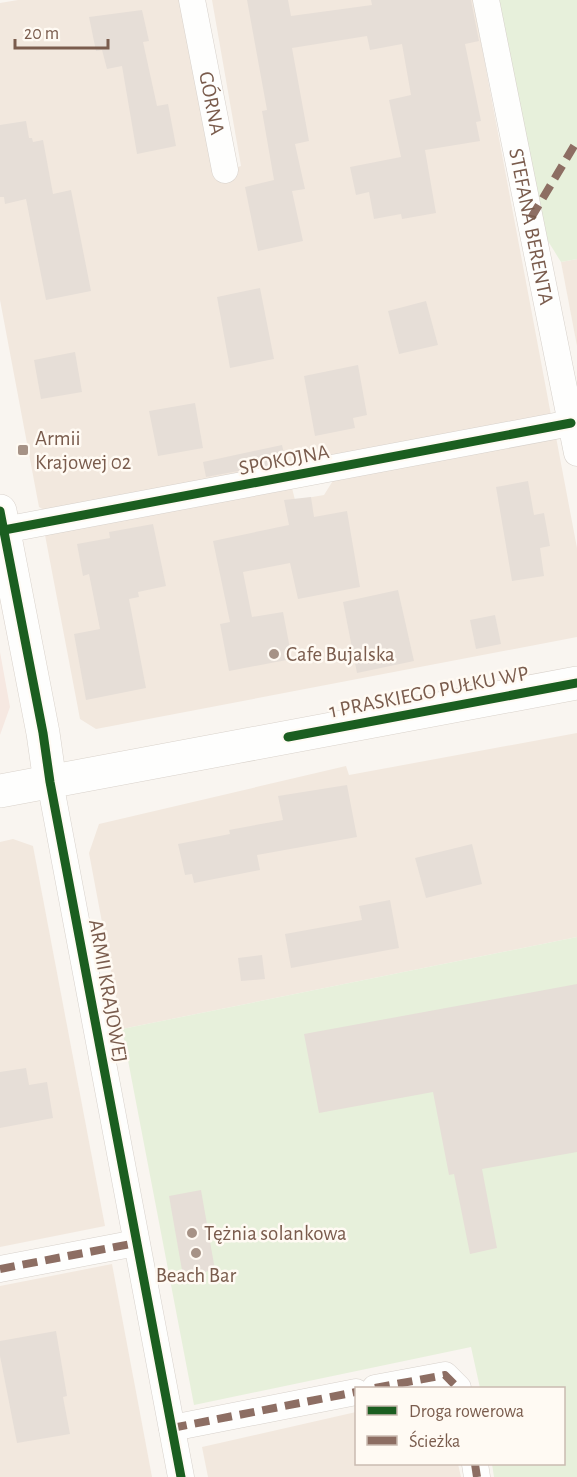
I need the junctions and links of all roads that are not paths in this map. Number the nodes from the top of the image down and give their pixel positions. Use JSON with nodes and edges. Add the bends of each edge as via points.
{"nodes":[{"id":1,"x":192,"y":0,"type":"edge"},
{"id":2,"x":486,"y":0,"type":"edge"},
{"id":3,"x":225,"y":170,"type":"dead end"},
{"id":4,"x":571,"y":423,"type":"junction"},
{"id":5,"x":577,"y":453,"type":"edge"},
{"id":6,"x":2,"y":521,"type":"edge"},
{"id":7,"x":577,"y":683,"type":"edge"},
{"id":8,"x":51,"y":782,"type":"junction"},
{"id":9,"x":0,"y":791,"type":"edge"},
{"id":10,"x":136,"y":1243,"type":"junction"},
{"id":11,"x":0,"y":1269,"type":"edge"},
{"id":12,"x":385,"y":1387,"type":"edge"},
{"id":13,"x":456,"y":1387,"type":"edge"},
{"id":14,"x":355,"y":1392,"type":"edge"},
{"id":15,"x":172,"y":1428,"type":"junction"},
{"id":16,"x":181,"y":1477,"type":"edge"}],
"edges":[{"from":1,"to":3,"type":"street","name":"GÓRNA"},
{"from":2,"to":4,"type":"street","name":"STEFANA BERENTA"},
{"from":4,"to":5,"type":"street","name":"STEFANA BERENTA"},
{"from":4,"to":6,"type":"street","name":"SPOKOJNA"},
{"from":6,"to":8,"type":"street","name":"ARMII KRAJOWEJ"},
{"from":7,"to":8,"type":"street","name":"1 PRASKIEGO PUŁKU WP"},
{"from":8,"to":9,"type":"street","name":"1 PRASKIEGO PUŁKU WP"},
{"from":8,"to":10,"type":"street","name":"ARMII KRAJOWEJ"},
{"from":10,"to":11,"type":"street"},
{"from":10,"to":15,"type":"street","name":"ARMII KRAJOWEJ"},
{"from":12,"to":13,"type":"street","via":[[445,1375]]},
{"from":14,"to":15,"type":"street"},
{"from":15,"to":16,"type":"street","name":"ARMII KRAJOWEJ"}]}
